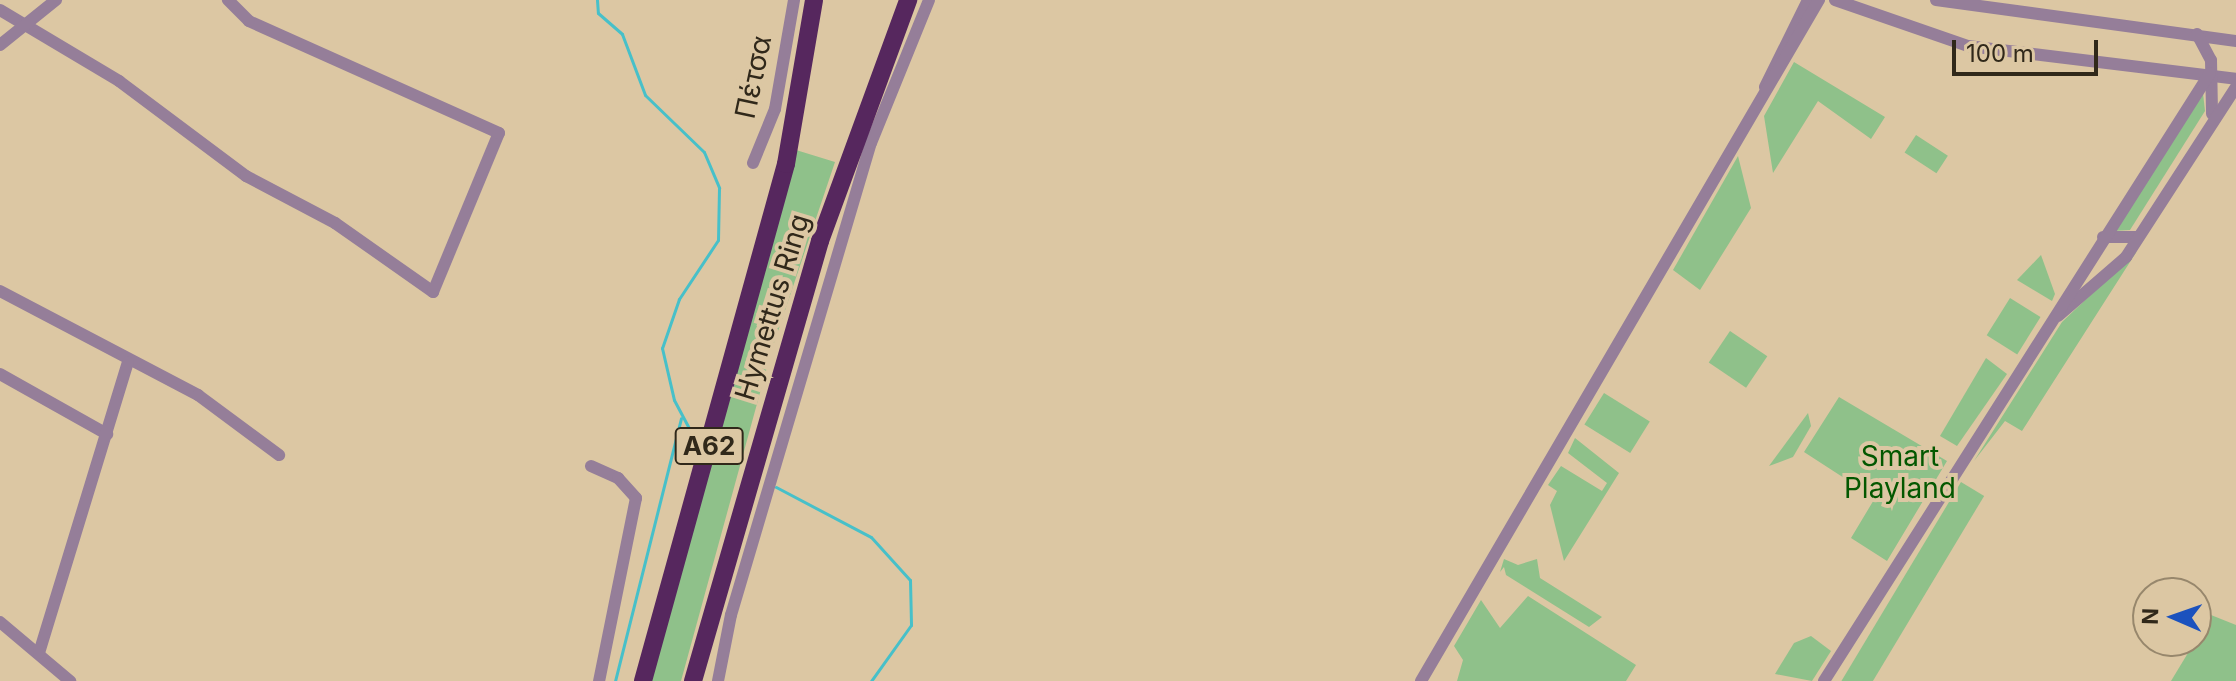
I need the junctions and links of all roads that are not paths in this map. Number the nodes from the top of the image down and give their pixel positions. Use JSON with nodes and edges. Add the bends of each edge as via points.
{"nodes":[{"id":1,"x":56,"y":0,"type":"edge"},
{"id":2,"x":228,"y":0,"type":"edge"},
{"id":3,"x":794,"y":0,"type":"edge"},
{"id":4,"x":814,"y":0,"type":"edge"},
{"id":5,"x":908,"y":0,"type":"edge"},
{"id":6,"x":929,"y":0,"type":"edge"},
{"id":7,"x":1819,"y":0,"type":"edge"},
{"id":8,"x":1835,"y":0,"type":"edge"},
{"id":9,"x":1936,"y":0,"type":"edge"},
{"id":10,"x":1803,"y":4,"type":"edge"},
{"id":11,"x":0,"y":10,"type":"edge"},
{"id":12,"x":19,"y":26,"type":"junction"},
{"id":13,"x":2197,"y":34,"type":"junction"},
{"id":14,"x":2236,"y":41,"type":"edge"},
{"id":15,"x":0,"y":45,"type":"edge"},
{"id":16,"x":2160,"y":66,"type":"junction"},
{"id":17,"x":2210,"y":66,"type":"junction"},
{"id":18,"x":2236,"y":79,"type":"edge"},
{"id":19,"x":2236,"y":87,"type":"edge"},
{"id":20,"x":2191,"y":97,"type":"junction"},
{"id":21,"x":1758,"y":105,"type":"junction"},
{"id":22,"x":2211,"y":117,"type":"junction"},
{"id":23,"x":753,"y":163,"type":"dead end"},
{"id":24,"x":2103,"y":237,"type":"junction"},
{"id":25,"x":2137,"y":237,"type":"junction"},
{"id":26,"x":0,"y":291,"type":"edge"},
{"id":27,"x":2053,"y":321,"type":"junction"},
{"id":28,"x":128,"y":362,"type":"junction"},
{"id":29,"x":0,"y":374,"type":"edge"},
{"id":30,"x":107,"y":434,"type":"junction"},
{"id":31,"x":279,"y":455,"type":"dead end"},
{"id":32,"x":591,"y":466,"type":"dead end"},
{"id":33,"x":716,"y":599,"type":"junction"},
{"id":34,"x":731,"y":615,"type":"junction"},
{"id":35,"x":0,"y":622,"type":"edge"},
{"id":36,"x":39,"y":653,"type":"junction"},
{"id":37,"x":70,"y":681,"type":"edge"},
{"id":38,"x":599,"y":681,"type":"edge"},
{"id":39,"x":643,"y":681,"type":"edge"},
{"id":40,"x":693,"y":681,"type":"edge"},
{"id":41,"x":718,"y":681,"type":"edge"},
{"id":42,"x":1421,"y":681,"type":"edge"},
{"id":43,"x":1824,"y":681,"type":"edge"}],
"edges":[{"from":1,"to":12,"type":"street"},
{"from":2,"to":12,"type":"street","via":[[249,21],[499,133],[433,292],[335,223],[246,176],[119,81]]},
{"from":3,"to":23,"type":"street","name":"Πέτσα","via":[[775,109]]},
{"from":4,"to":39,"type":"highway","name":"Hymettus Ring","number":"Α62","via":[[786,164]]},
{"from":5,"to":33,"type":"highway","name":"Hymettus Ring","number":"Α62","via":[[820,241]]},
{"from":6,"to":34,"type":"street","via":[[871,143]]},
{"from":7,"to":21,"type":"street"},
{"from":8,"to":16,"type":"street","via":[[1968,46]]},
{"from":9,"to":13,"type":"street","via":[[2009,15]]},
{"from":10,"to":21,"type":"street"},
{"from":11,"to":12,"type":"street"},
{"from":12,"to":15,"type":"street"},
{"from":13,"to":14,"type":"street"},
{"from":13,"to":17,"type":"street"},
{"from":14,"to":17,"type":"street"},
{"from":16,"to":17,"type":"street"},
{"from":16,"to":20,"type":"street","via":[[2183,78]]},
{"from":17,"to":18,"type":"street"},
{"from":17,"to":20,"type":"street"},
{"from":17,"to":22,"type":"street"},
{"from":19,"to":22,"type":"street"},
{"from":20,"to":24,"type":"street"},
{"from":21,"to":42,"type":"street"},
{"from":22,"to":25,"type":"street"},
{"from":24,"to":25,"type":"street"},
{"from":24,"to":27,"type":"street"},
{"from":25,"to":27,"type":"street","via":[[2118,265]]},
{"from":26,"to":28,"type":"street"},
{"from":27,"to":43,"type":"street","via":[[1959,457]]},
{"from":28,"to":30,"type":"street"},
{"from":28,"to":31,"type":"street","via":[[198,395]]},
{"from":29,"to":30,"type":"street"},
{"from":30,"to":36,"type":"street"},
{"from":32,"to":38,"type":"street","via":[[618,478],[636,498]]},
{"from":33,"to":34,"type":"street"},
{"from":33,"to":40,"type":"highway","name":"Hymettus Ring","number":"Α62"},
{"from":34,"to":41,"type":"street"},
{"from":35,"to":36,"type":"street"},
{"from":36,"to":37,"type":"street"}]}
